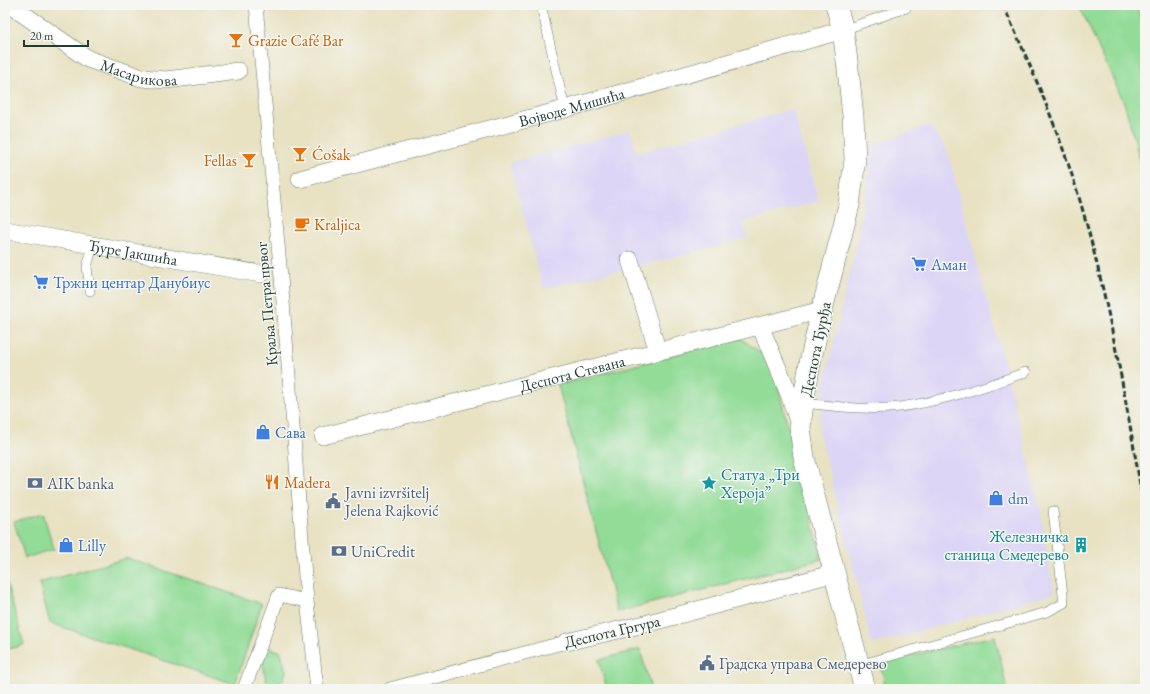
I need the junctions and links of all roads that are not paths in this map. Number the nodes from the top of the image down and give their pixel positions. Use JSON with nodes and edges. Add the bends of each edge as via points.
{"nodes":[{"id":1,"x":10,"y":5,"type":"edge"},
{"id":2,"x":256,"y":5,"type":"edge"},
{"id":3,"x":541,"y":5,"type":"edge"},
{"id":4,"x":836,"y":5,"type":"edge"},
{"id":5,"x":906,"y":8,"type":"dead end"},
{"id":6,"x":842,"y":30,"type":"junction"},
{"id":7,"x":238,"y":71,"type":"dead end"},
{"id":8,"x":565,"y":109,"type":"junction"},
{"id":9,"x":300,"y":179,"type":"dead end"},
{"id":10,"x":5,"y":230,"type":"edge"},
{"id":11,"x":93,"y":245,"type":"junction"},
{"id":12,"x":630,"y":260,"type":"dead end"},
{"id":13,"x":261,"y":274,"type":"dead end"},
{"id":14,"x":90,"y":291,"type":"dead end"},
{"id":15,"x":822,"y":310,"type":"junction"},
{"id":16,"x":760,"y":326,"type":"junction"},
{"id":17,"x":658,"y":352,"type":"junction"},
{"id":18,"x":1026,"y":372,"type":"dead end"},
{"id":19,"x":803,"y":403,"type":"junction"},
{"id":20,"x":800,"y":427,"type":"junction"},
{"id":21,"x":323,"y":436,"type":"dead end"},
{"id":22,"x":1053,"y":511,"type":"dead end"},
{"id":23,"x":834,"y":574,"type":"junction"},
{"id":24,"x":308,"y":601,"type":"junction"},
{"id":25,"x":566,"y":642,"type":"joint"},
{"id":26,"x":859,"y":665,"type":"junction"},
{"id":27,"x":244,"y":689,"type":"edge"},
{"id":28,"x":317,"y":689,"type":"edge"},
{"id":29,"x":390,"y":689,"type":"edge"},
{"id":30,"x":865,"y":689,"type":"edge"}],
"edges":[{"from":1,"to":7,"type":"street","name":"Масарикова","via":[[88,59],[142,78],[166,80]]},
{"from":2,"to":24,"type":"street","name":"Краља Петра првог"},
{"from":3,"to":8,"type":"lane"},
{"from":4,"to":6,"type":"street","name":"Деспота Ђурђа"},
{"from":5,"to":6,"type":"lane"},
{"from":6,"to":8,"type":"street","name":"Војводе Мишића"},
{"from":6,"to":15,"type":"street","name":"Деспота Ђурђа","via":[[853,116],[855,160],[849,205]]},
{"from":8,"to":9,"type":"street","name":"Војводе Мишића"},
{"from":10,"to":11,"type":"street","name":"Ђуре Јакшића"},
{"from":11,"to":13,"type":"street","name":"Ђуре Јакшића"},
{"from":11,"to":14,"type":"lane","via":[[87,267]]},
{"from":12,"to":17,"type":"street"},
{"from":15,"to":16,"type":"street","name":"Деспота Стевана"},
{"from":15,"to":19,"type":"street","name":"Деспота Ђурђа"},
{"from":16,"to":17,"type":"street","name":"Деспота Стевана"},
{"from":16,"to":20,"type":"street"},
{"from":17,"to":21,"type":"street","name":"Деспота Стевана"},
{"from":18,"to":19,"type":"lane","via":[[944,399],[900,407],[845,407]]},
{"from":19,"to":20,"type":"street","name":"Деспота Ђурђа"},
{"from":20,"to":23,"type":"street","name":"Деспота Ђурђа","via":[[804,458]]},
{"from":22,"to":26,"type":"lane","via":[[1064,603],[1047,612]]},
{"from":23,"to":25,"type":"street","name":"Деспота Гргура"},
{"from":23,"to":26,"type":"street","name":"Деспота Ђурђа"},
{"from":24,"to":27,"type":"street","via":[[279,595]]},
{"from":24,"to":28,"type":"street","name":"Краља Петра првог"},
{"from":25,"to":29,"type":"street","name":"Деспота Гргура"},
{"from":26,"to":30,"type":"street","name":"Деспота Ђурђа"}]}
